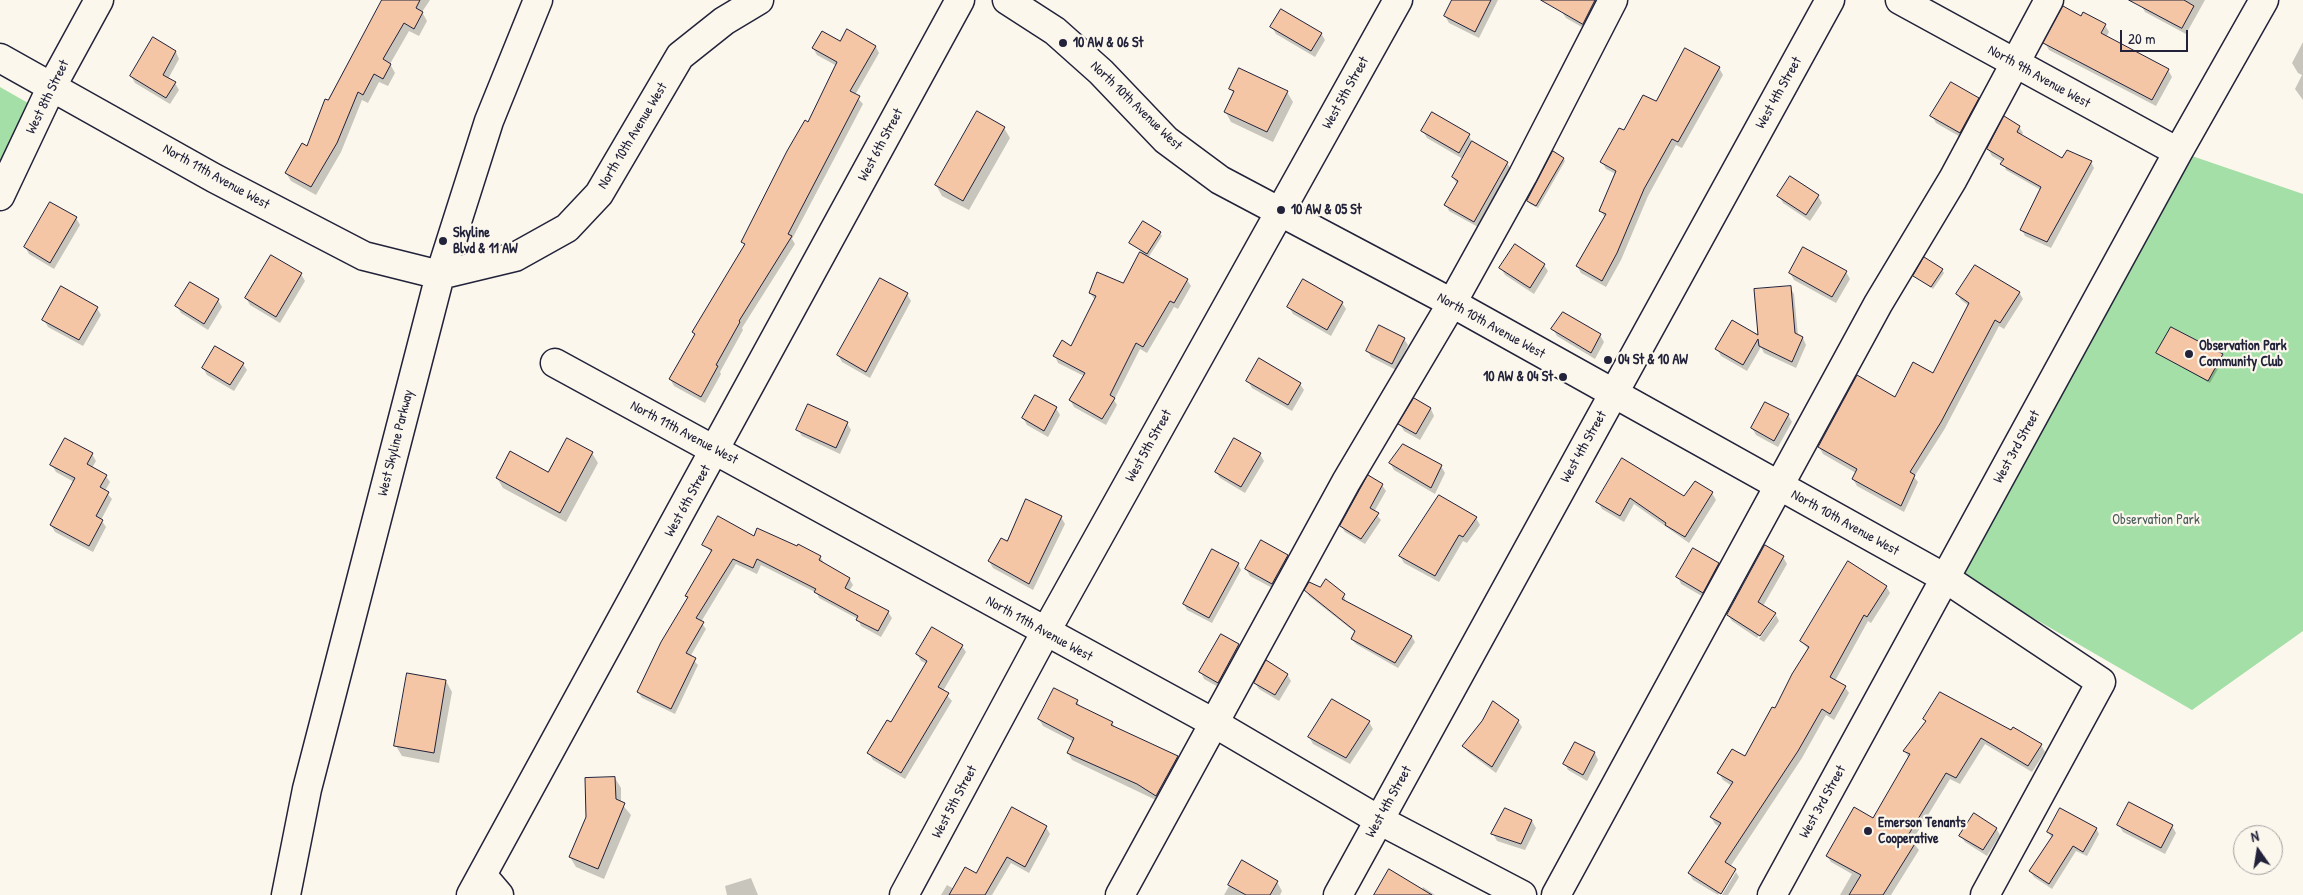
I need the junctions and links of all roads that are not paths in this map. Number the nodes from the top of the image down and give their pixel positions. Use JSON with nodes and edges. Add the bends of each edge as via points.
{"nodes":[{"id":1,"x":99,"y":0,"type":"edge"},
{"id":2,"x":538,"y":0,"type":"edge"},
{"id":3,"x":759,"y":0,"type":"edge"},
{"id":4,"x":960,"y":0,"type":"edge"},
{"id":5,"x":1008,"y":0,"type":"edge"},
{"id":6,"x":1398,"y":0,"type":"edge"},
{"id":7,"x":1613,"y":0,"type":"edge"},
{"id":8,"x":1830,"y":0,"type":"edge"},
{"id":9,"x":1900,"y":0,"type":"edge"},
{"id":10,"x":2049,"y":0,"type":"edge"},
{"id":11,"x":2264,"y":0,"type":"edge"},
{"id":12,"x":0,"y":58,"type":"edge"},
{"id":13,"x":2015,"y":64,"type":"junction"},
{"id":14,"x":52,"y":86,"type":"junction"},
{"id":15,"x":2178,"y":152,"type":"junction"},
{"id":16,"x":0,"y":196,"type":"edge"},
{"id":17,"x":1280,"y":212,"type":"junction"},
{"id":18,"x":440,"y":275,"type":"junction"},
{"id":19,"x":1452,"y":303,"type":"junction"},
{"id":20,"x":555,"y":363,"type":"dead end"},
{"id":21,"x":1613,"y":394,"type":"junction"},
{"id":22,"x":716,"y":450,"type":"junction"},
{"id":23,"x":1779,"y":487,"type":"junction"},
{"id":24,"x":1945,"y":578,"type":"junction"},
{"id":25,"x":1045,"y":633,"type":"junction"},
{"id":26,"x":1214,"y":723,"type":"junction"},
{"id":27,"x":1379,"y":820,"type":"junction"},
{"id":28,"x":484,"y":888,"type":"edge"},
{"id":29,"x":286,"y":895,"type":"edge"},
{"id":30,"x":904,"y":895,"type":"edge"},
{"id":31,"x":1120,"y":895,"type":"edge"},
{"id":32,"x":1338,"y":895,"type":"edge"},
{"id":33,"x":1522,"y":895,"type":"edge"},
{"id":34,"x":1556,"y":895,"type":"edge"},
{"id":35,"x":1772,"y":895,"type":"edge"},
{"id":36,"x":1985,"y":895,"type":"edge"}],
"edges":[{"from":1,"to":14,"type":"street","name":"West 8th Street"},
{"from":2,"to":18,"type":"street","name":"West Skyline Parkway","via":[[489,121]]},
{"from":3,"to":18,"type":"street","name":"North 10th Avenue West","via":[[724,21],[680,56],[599,194],[567,228],[515,257]]},
{"from":4,"to":22,"type":"street","name":"West 6th Street"},
{"from":5,"to":17,"type":"street","name":"North 10th Avenue West","via":[[1055,31],[1101,72],[1166,140],[1220,180]]},
{"from":6,"to":17,"type":"street","name":"West 5th Street"},
{"from":7,"to":19,"type":"street","via":[[1524,175]]},
{"from":8,"to":21,"type":"street","name":"West 4th Street"},
{"from":9,"to":13,"type":"street","name":"North 9th Avenue West"},
{"from":10,"to":13,"type":"street"},
{"from":11,"to":15,"type":"street","name":"West 3rd Street"},
{"from":12,"to":14,"type":"street","name":"North 11th Avenue West"},
{"from":13,"to":15,"type":"street","name":"North 9th Avenue West"},
{"from":13,"to":23,"type":"street","via":[[1953,179],[1878,304]]},
{"from":14,"to":16,"type":"street","name":"West 8th Street"},
{"from":14,"to":18,"type":"street","name":"North 11th Avenue West","via":[[214,178],[364,256]]},
{"from":15,"to":24,"type":"street","name":"West 3rd Street"},
{"from":17,"to":19,"type":"street","name":"North 10th Avenue West"},
{"from":17,"to":25,"type":"street","name":"West 5th Street"},
{"from":18,"to":29,"type":"street","name":"West Skyline Parkway","via":[[307,789]]},
{"from":19,"to":21,"type":"street","name":"North 10th Avenue West"},
{"from":19,"to":26,"type":"street","via":[[1346,482]]},
{"from":20,"to":22,"type":"street","name":"North 11th Avenue West"},
{"from":21,"to":23,"type":"street","name":"North 10th Avenue West"},
{"from":21,"to":27,"type":"street","name":"West 4th Street"},
{"from":22,"to":25,"type":"street","name":"North 11th Avenue West"},
{"from":22,"to":28,"type":"street","name":"West 6th Street"},
{"from":23,"to":24,"type":"street","name":"North 10th Avenue West"},
{"from":23,"to":34,"type":"street"},
{"from":24,"to":35,"type":"street","name":"West 3rd Street"},
{"from":24,"to":36,"type":"street","name":"North 10th Avenue West","via":[[2101,682]]},
{"from":25,"to":26,"type":"street","name":"North 11th Avenue West"},
{"from":25,"to":30,"type":"street","name":"West 5th Street"},
{"from":26,"to":27,"type":"street","name":"North 11th Avenue West"},
{"from":26,"to":31,"type":"street"},
{"from":27,"to":32,"type":"street","name":"West 4th Street"},
{"from":27,"to":33,"type":"street","name":"North 11th Avenue West"}]}
